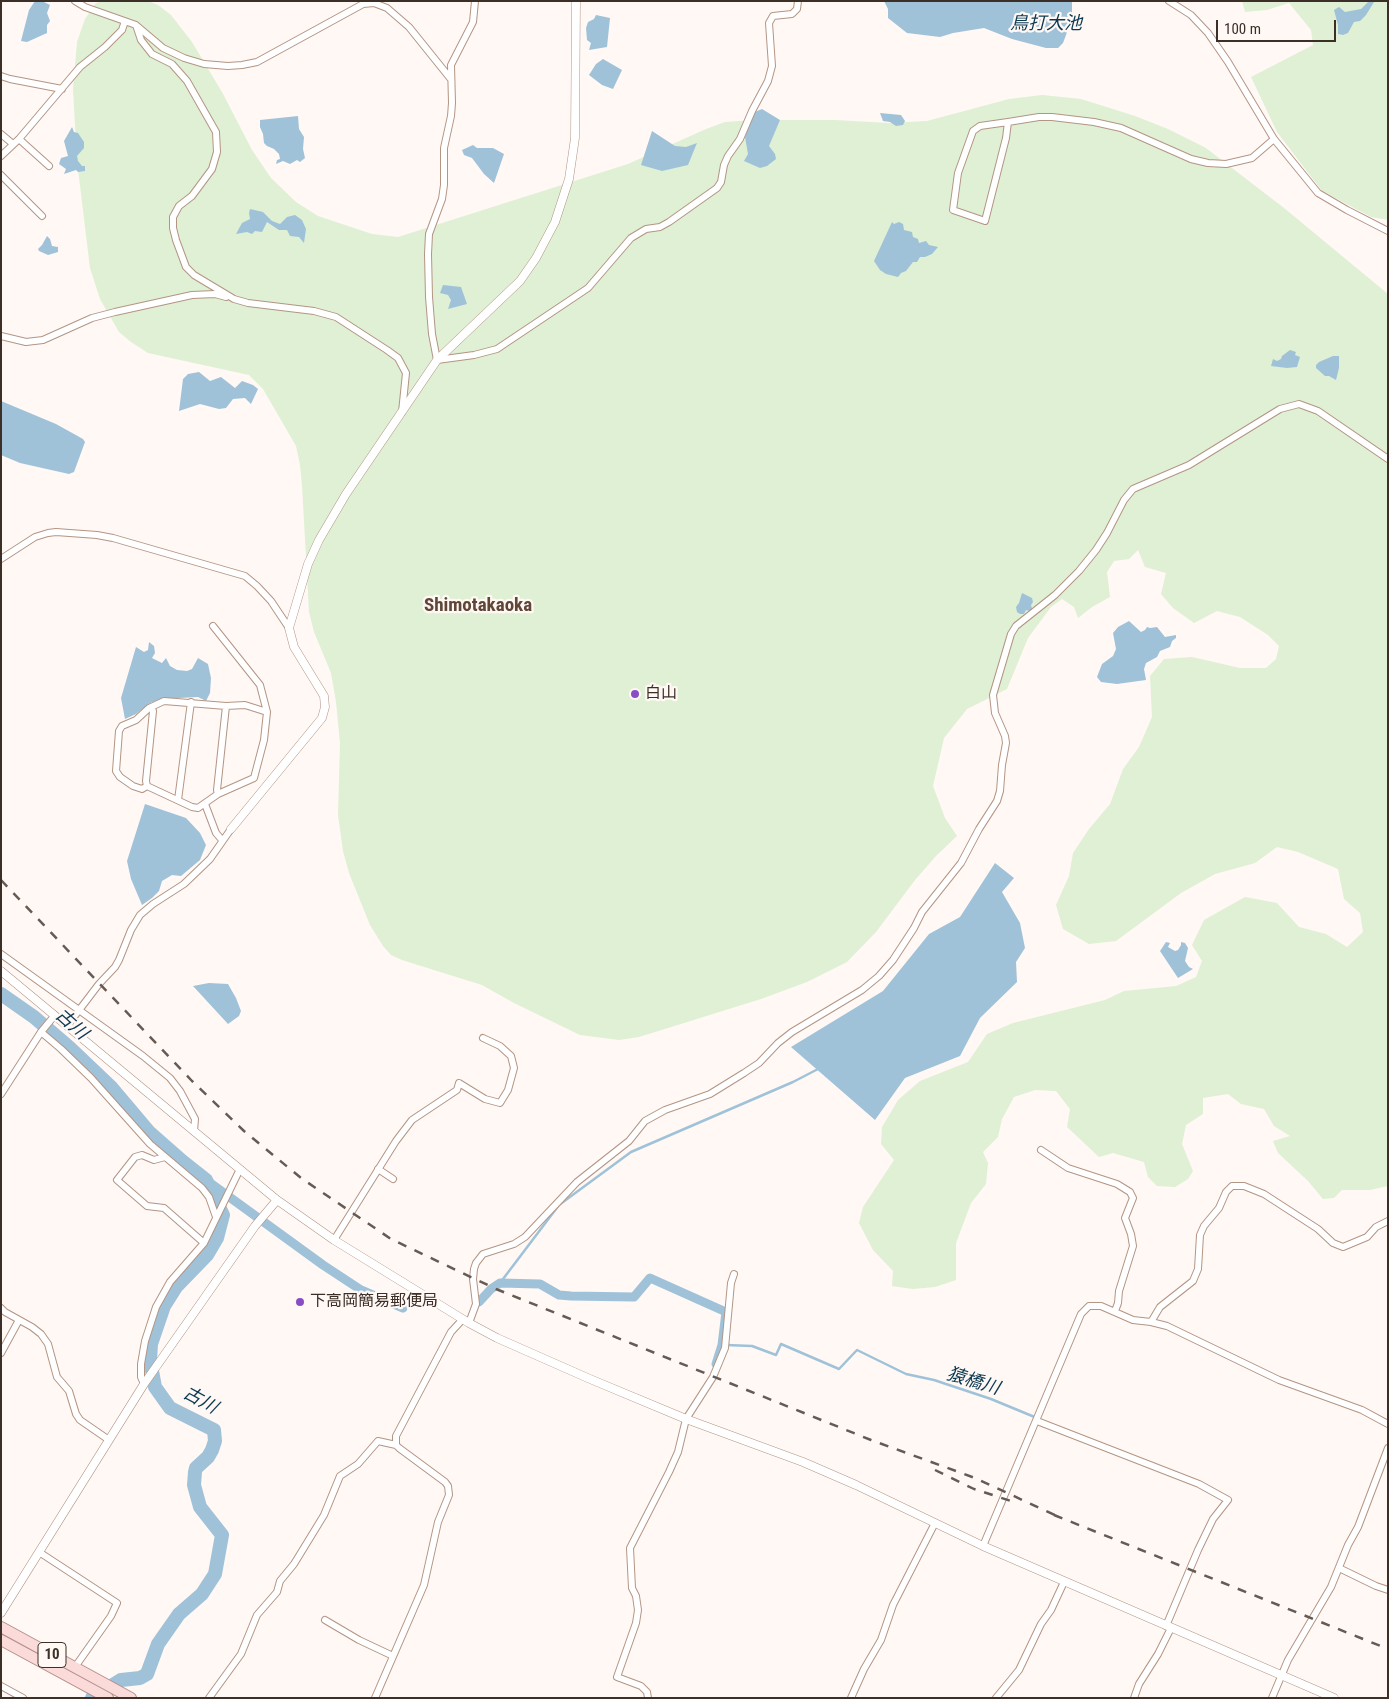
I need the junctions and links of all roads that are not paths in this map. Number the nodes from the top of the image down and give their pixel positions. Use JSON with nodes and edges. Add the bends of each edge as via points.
{"nodes":[{"id":1,"x":74,"y":1,"type":"edge"},
{"id":2,"x":476,"y":1,"type":"edge"},
{"id":3,"x":576,"y":1,"type":"edge"},
{"id":4,"x":798,"y":1,"type":"edge"},
{"id":5,"x":1169,"y":1,"type":"edge"},
{"id":6,"x":125,"y":21,"type":"junction"},
{"id":7,"x":136,"y":25,"type":"junction"},
{"id":8,"x":1,"y":76,"type":"edge"},
{"id":9,"x":450,"y":79,"type":"junction"},
{"id":10,"x":62,"y":89,"type":"junction"},
{"id":11,"x":1008,"y":122,"type":"junction"},
{"id":12,"x":1,"y":134,"type":"edge"},
{"id":13,"x":19,"y":139,"type":"junction"},
{"id":14,"x":1274,"y":139,"type":"junction"},
{"id":15,"x":13,"y":144,"type":"junction"},
{"id":16,"x":1,"y":156,"type":"edge"},
{"id":17,"x":49,"y":166,"type":"dead end"},
{"id":18,"x":1,"y":175,"type":"edge"},
{"id":19,"x":42,"y":216,"type":"dead end"},
{"id":20,"x":1388,"y":231,"type":"edge"},
{"id":21,"x":234,"y":299,"type":"junction"},
{"id":22,"x":1,"y":336,"type":"edge"},
{"id":23,"x":437,"y":360,"type":"junction"},
{"id":24,"x":402,"y":412,"type":"junction"},
{"id":25,"x":1388,"y":459,"type":"edge"},
{"id":26,"x":1,"y":559,"type":"edge"},
{"id":27,"x":213,"y":626,"type":"dead end"},
{"id":28,"x":289,"y":628,"type":"junction"},
{"id":29,"x":191,"y":702,"type":"junction"},
{"id":30,"x":226,"y":706,"type":"junction"},
{"id":31,"x":152,"y":707,"type":"junction"},
{"id":32,"x":267,"y":712,"type":"junction"},
{"id":33,"x":147,"y":786,"type":"junction"},
{"id":34,"x":218,"y":794,"type":"junction"},
{"id":35,"x":178,"y":800,"type":"junction"},
{"id":36,"x":205,"y":804,"type":"junction"},
{"id":37,"x":231,"y":830,"type":"joint"},
{"id":38,"x":222,"y":840,"type":"junction"},
{"id":39,"x":1,"y":954,"type":"edge"},
{"id":40,"x":1,"y":971,"type":"edge"},
{"id":41,"x":80,"y":1010,"type":"junction"},
{"id":42,"x":52,"y":1018,"type":"junction"},
{"id":43,"x":67,"y":1026,"type":"junction"},
{"id":44,"x":41,"y":1031,"type":"junction"},
{"id":45,"x":483,"y":1038,"type":"dead end"},
{"id":46,"x":1,"y":1094,"type":"edge"},
{"id":47,"x":194,"y":1131,"type":"junction"},
{"id":48,"x":1041,"y":1150,"type":"dead end"},
{"id":49,"x":165,"y":1157,"type":"junction"},
{"id":50,"x":240,"y":1169,"type":"junction"},
{"id":51,"x":378,"y":1169,"type":"junction"},
{"id":52,"x":393,"y":1179,"type":"dead end"},
{"id":53,"x":277,"y":1200,"type":"junction"},
{"id":54,"x":216,"y":1216,"type":"junction"},
{"id":55,"x":1388,"y":1221,"type":"edge"},
{"id":56,"x":334,"y":1240,"type":"junction"},
{"id":57,"x":204,"y":1243,"type":"junction"},
{"id":58,"x":734,"y":1274,"type":"dead end"},
{"id":59,"x":1,"y":1308,"type":"edge"},
{"id":60,"x":1115,"y":1311,"type":"junction"},
{"id":61,"x":19,"y":1320,"type":"junction"},
{"id":62,"x":466,"y":1321,"type":"junction"},
{"id":63,"x":1151,"y":1322,"type":"junction"},
{"id":64,"x":1,"y":1353,"type":"edge"},
{"id":65,"x":146,"y":1383,"type":"junction"},
{"id":66,"x":686,"y":1419,"type":"junction"},
{"id":67,"x":1038,"y":1419,"type":"junction"},
{"id":68,"x":1388,"y":1424,"type":"edge"},
{"id":69,"x":109,"y":1440,"type":"junction"},
{"id":70,"x":396,"y":1445,"type":"junction"},
{"id":71,"x":1388,"y":1448,"type":"edge"},
{"id":72,"x":935,"y":1523,"type":"junction"},
{"id":73,"x":983,"y":1546,"type":"junction"},
{"id":74,"x":39,"y":1552,"type":"junction"},
{"id":75,"x":1339,"y":1568,"type":"junction"},
{"id":76,"x":1064,"y":1582,"type":"junction"},
{"id":77,"x":1388,"y":1590,"type":"edge"},
{"id":78,"x":1,"y":1613,"type":"edge"},
{"id":79,"x":325,"y":1620,"type":"dead end"},
{"id":80,"x":1,"y":1627,"type":"edge"},
{"id":81,"x":1168,"y":1627,"type":"junction"},
{"id":82,"x":1,"y":1640,"type":"edge"},
{"id":83,"x":393,"y":1656,"type":"junction"},
{"id":84,"x":75,"y":1667,"type":"junction"},
{"id":85,"x":1282,"y":1676,"type":"junction"},
{"id":86,"x":1,"y":1686,"type":"edge"},
{"id":87,"x":107,"y":1697,"type":"edge"},
{"id":88,"x":23,"y":1698,"type":"edge"},
{"id":89,"x":131,"y":1698,"type":"edge"},
{"id":90,"x":210,"y":1698,"type":"edge"},
{"id":91,"x":376,"y":1698,"type":"edge"},
{"id":92,"x":648,"y":1698,"type":"edge"},
{"id":93,"x":851,"y":1698,"type":"edge"},
{"id":94,"x":996,"y":1698,"type":"edge"},
{"id":95,"x":1134,"y":1698,"type":"edge"},
{"id":96,"x":1272,"y":1698,"type":"edge"},
{"id":97,"x":1334,"y":1698,"type":"edge"}],
"edges":[{"from":1,"to":6,"type":"street"},
{"from":2,"to":9,"type":"street","via":[[473,22],[451,65]]},
{"from":3,"to":23,"type":"street","via":[[575,138],[569,179],[555,222],[520,281]]},
{"from":4,"to":23,"type":"street","via":[[792,14],[773,16],[769,23],[772,66],[768,81],[740,139],[728,156],[717,188],[669,222],[631,238],[588,288],[497,348]]},
{"from":5,"to":14,"type":"street","via":[[1191,15],[1208,33]]},
{"from":6,"to":7,"type":"street"},
{"from":6,"to":10,"type":"street","via":[[122,30],[80,67]]},
{"from":7,"to":9,"type":"street","via":[[163,48],[184,58],[204,64],[242,65],[256,62],[363,4],[374,3],[387,8],[409,27]]},
{"from":7,"to":21,"type":"street","via":[[141,40],[152,54],[172,64],[187,81],[216,132],[217,152],[212,169],[192,196],[179,206],[173,228],[186,266],[194,275]]},
{"from":8,"to":10,"type":"street"},
{"from":9,"to":23,"type":"street","via":[[452,103],[444,148],[444,185],[429,234],[428,254],[432,334]]},
{"from":10,"to":13,"type":"street"},
{"from":11,"to":11,"type":"street","via":[[985,221],[953,210],[958,173],[973,131],[980,126]]},
{"from":11,"to":14,"type":"street","via":[[1052,116],[1094,122],[1121,128],[1191,159],[1208,163],[1226,164],[1252,158]]},
{"from":12,"to":15,"type":"street"},
{"from":13,"to":15,"type":"street"},
{"from":13,"to":17,"type":"street"},
{"from":14,"to":20,"type":"street","via":[[1318,193]]},
{"from":15,"to":16,"type":"street"},
{"from":18,"to":19,"type":"street"},
{"from":21,"to":22,"type":"street","via":[[215,294],[192,294],[92,318],[43,340],[26,342]]},
{"from":21,"to":24,"type":"street","via":[[336,317],[388,350],[398,358],[406,373]]},
{"from":23,"to":24,"type":"street"},
{"from":24,"to":28,"type":"street","via":[[319,540],[308,564]]},
{"from":25,"to":62,"type":"street","via":[[1318,411],[1299,404],[1280,409],[1189,465],[1133,489],[1096,550],[1079,571],[1011,634],[993,695],[995,713],[1006,743],[998,801],[961,863],[922,912],[893,960],[862,990],[792,1032],[744,1073],[710,1094],[665,1110],[645,1122],[629,1141],[577,1182],[525,1238],[483,1254],[474,1269],[476,1304]]},
{"from":26,"to":28,"type":"street","via":[[35,537],[48,533],[113,538],[244,576],[271,601]]},
{"from":27,"to":32,"type":"street","via":[[260,685]]},
{"from":28,"to":37,"type":"street","via":[[294,647],[324,696],[322,718]]},
{"from":29,"to":30,"type":"street"},
{"from":29,"to":31,"type":"street","via":[[164,701]]},
{"from":29,"to":35,"type":"street"},
{"from":30,"to":32,"type":"street","via":[[245,705]]},
{"from":30,"to":34,"type":"street"},
{"from":31,"to":33,"type":"street"},
{"from":31,"to":33,"type":"street","via":[[119,730],[116,771],[133,786],[142,789]]},
{"from":32,"to":34,"type":"street","via":[[254,778]]},
{"from":33,"to":35,"type":"street"},
{"from":34,"to":36,"type":"street"},
{"from":35,"to":36,"type":"street","via":[[198,808]]},
{"from":36,"to":38,"type":"street"},
{"from":37,"to":38,"type":"street"},
{"from":38,"to":41,"type":"street","via":[[210,858],[184,884],[140,915],[119,960]]},
{"from":39,"to":41,"type":"street"},
{"from":40,"to":42,"type":"street"},
{"from":41,"to":43,"type":"street"},
{"from":41,"to":47,"type":"street","via":[[170,1078],[195,1119]]},
{"from":42,"to":43,"type":"street"},
{"from":42,"to":44,"type":"street"},
{"from":43,"to":47,"type":"street"},
{"from":44,"to":46,"type":"street"},
{"from":44,"to":49,"type":"street","via":[[91,1078]]},
{"from":45,"to":51,"type":"street","via":[[512,1056],[514,1068],[508,1090],[500,1103],[485,1099],[459,1083],[457,1090],[412,1120]]},
{"from":47,"to":50,"type":"street"},
{"from":48,"to":60,"type":"street","via":[[1068,1168],[1117,1184],[1130,1192],[1133,1198],[1124,1218],[1133,1246]]},
{"from":49,"to":54,"type":"street","via":[[202,1188]]},
{"from":49,"to":57,"type":"street","via":[[154,1160],[142,1155],[135,1158],[118,1180],[147,1206],[164,1208]]},
{"from":50,"to":53,"type":"street"},
{"from":50,"to":54,"type":"street"},
{"from":51,"to":52,"type":"street"},
{"from":51,"to":56,"type":"street"},
{"from":53,"to":56,"type":"street"},
{"from":53,"to":65,"type":"street","via":[[255,1226]]},
{"from":54,"to":57,"type":"street"},
{"from":55,"to":63,"type":"street","via":[[1376,1227],[1367,1238],[1343,1247],[1264,1194],[1244,1186],[1232,1186],[1200,1235],[1198,1269],[1193,1281],[1160,1307]]},
{"from":56,"to":62,"type":"street"},
{"from":57,"to":65,"type":"street","via":[[170,1282],[156,1306],[144,1341],[141,1364],[141,1377]]},
{"from":58,"to":66,"type":"street","via":[[725,1345],[713,1377]]},
{"from":59,"to":61,"type":"street"},
{"from":60,"to":63,"type":"street","via":[[1133,1320]]},
{"from":60,"to":67,"type":"street","via":[[1089,1306],[1081,1314]]},
{"from":61,"to":64,"type":"street"},
{"from":61,"to":69,"type":"street","via":[[41,1334],[48,1344],[57,1378],[69,1391],[80,1420]]},
{"from":62,"to":66,"type":"street","via":[[497,1338]]},
{"from":62,"to":70,"type":"street","via":[[451,1332],[398,1430]]},
{"from":63,"to":68,"type":"street","via":[[1166,1326],[1279,1380],[1362,1410]]},
{"from":65,"to":69,"type":"street"},
{"from":66,"to":72,"type":"street","via":[[803,1462]]},
{"from":66,"to":92,"type":"street","via":[[678,1452],[630,1548],[632,1588],[638,1610],[617,1677],[642,1686]]},
{"from":67,"to":73,"type":"street"},
{"from":67,"to":81,"type":"street","via":[[1199,1484],[1228,1500],[1213,1519],[1198,1550]]},
{"from":69,"to":74,"type":"street"},
{"from":70,"to":83,"type":"street","via":[[445,1482],[449,1495],[438,1522],[424,1585]]},
{"from":70,"to":90,"type":"street","via":[[378,1441],[358,1464],[340,1476],[324,1515],[280,1581],[277,1592],[257,1616],[241,1654]]},
{"from":71,"to":75,"type":"street"},
{"from":72,"to":73,"type":"street"},
{"from":72,"to":93,"type":"street"},
{"from":73,"to":76,"type":"street"},
{"from":74,"to":78,"type":"street"},
{"from":74,"to":84,"type":"street","via":[[117,1603]]},
{"from":75,"to":77,"type":"street"},
{"from":75,"to":85,"type":"street"},
{"from":76,"to":81,"type":"street"},
{"from":76,"to":94,"type":"street","via":[[1019,1670]]},
{"from":79,"to":83,"type":"street"},
{"from":80,"to":84,"type":"main road","number":"10"},
{"from":81,"to":85,"type":"street"},
{"from":81,"to":95,"type":"street","via":[[1158,1654]]},
{"from":82,"to":87,"type":"main road","number":"10"},
{"from":83,"to":91,"type":"street"},
{"from":84,"to":89,"type":"main road","number":"10"},
{"from":85,"to":96,"type":"street"},
{"from":85,"to":97,"type":"street"},
{"from":86,"to":88,"type":"street"}]}
